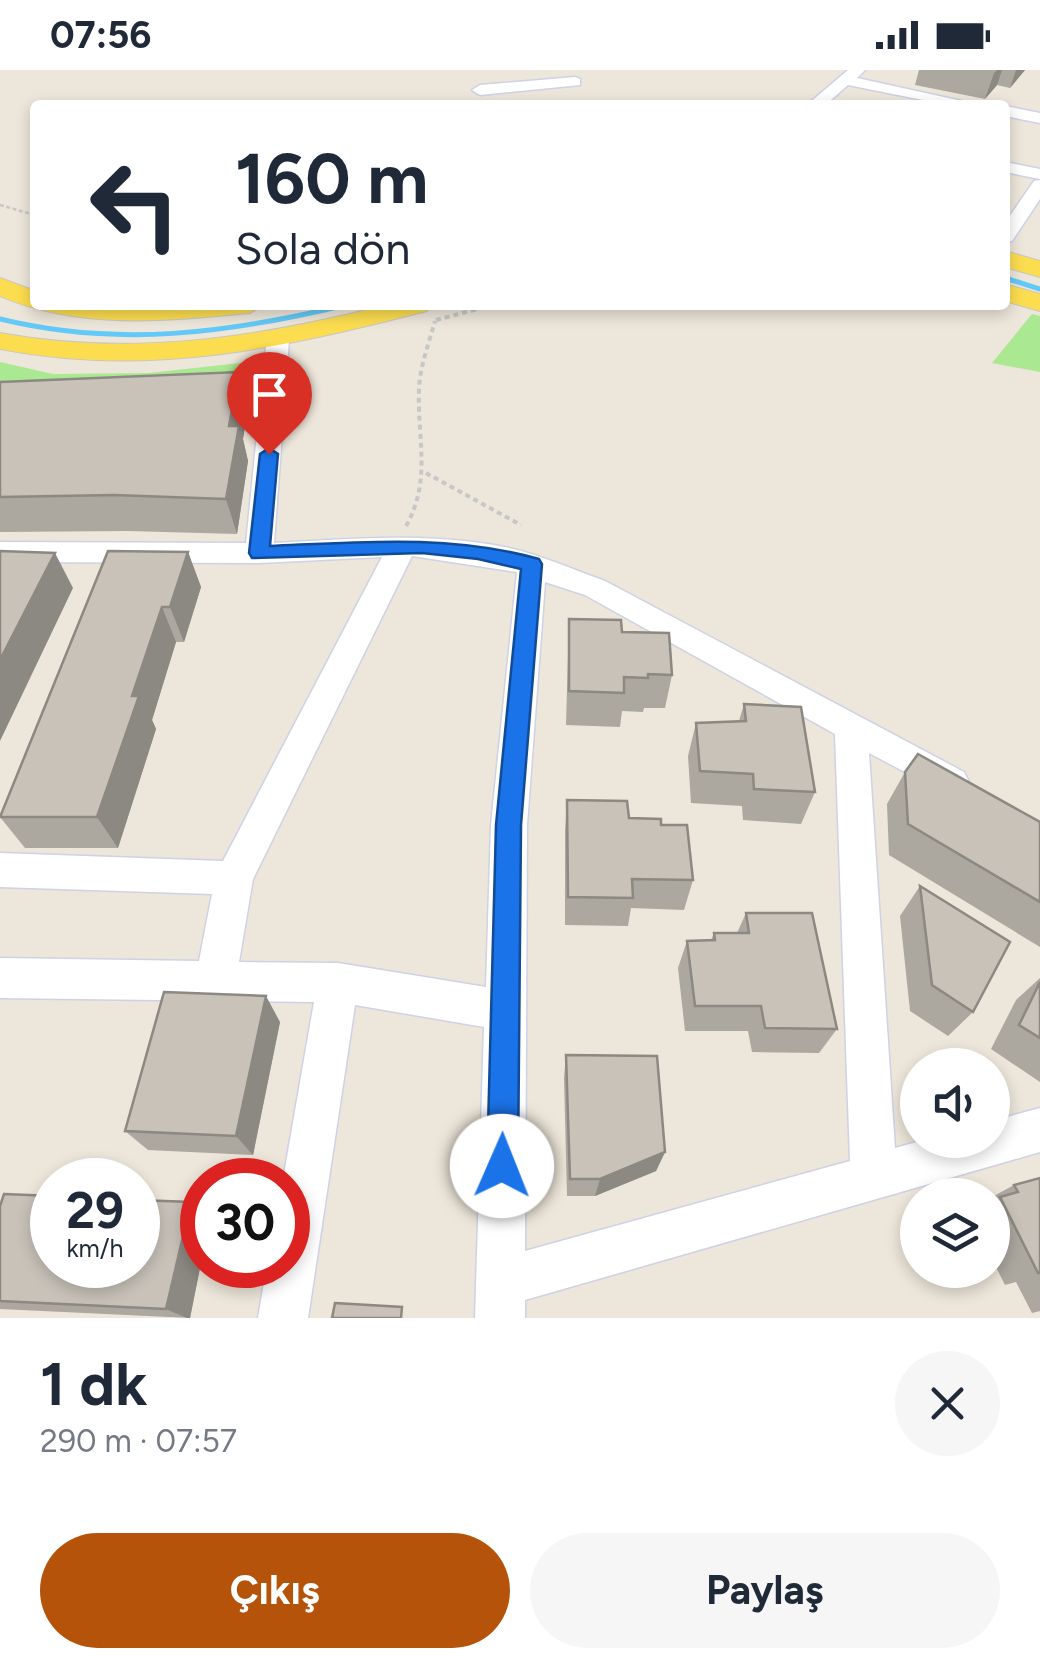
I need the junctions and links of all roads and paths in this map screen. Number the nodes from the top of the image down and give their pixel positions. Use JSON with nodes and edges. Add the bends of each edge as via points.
{"nodes":[{"id":1,"x":851,"y":75,"type":"edge"},
{"id":2,"x":578,"y":76,"type":"edge"},
{"id":3,"x":480,"y":90,"type":"dead end"},
{"id":4,"x":561,"y":100,"type":"edge"},
{"id":5,"x":822,"y":100,"type":"edge"},
{"id":6,"x":952,"y":100,"type":"edge"},
{"id":7,"x":1010,"y":113,"type":"edge"},
{"id":8,"x":1040,"y":118,"type":"edge"},
{"id":9,"x":1010,"y":168,"type":"edge"},
{"id":10,"x":1040,"y":174,"type":"edge"},
{"id":11,"x":1040,"y":185,"type":"edge"},
{"id":12,"x":0,"y":206,"type":"edge"},
{"id":13,"x":30,"y":214,"type":"edge"},
{"id":14,"x":1010,"y":230,"type":"edge"},
{"id":15,"x":1010,"y":260,"type":"edge"},
{"id":16,"x":1040,"y":269,"type":"edge"},
{"id":17,"x":0,"y":286,"type":"edge"},
{"id":18,"x":1010,"y":294,"type":"edge"},
{"id":19,"x":30,"y":299,"type":"edge"},
{"id":20,"x":1040,"y":303,"type":"edge"},
{"id":21,"x":96,"y":310,"type":"edge"},
{"id":22,"x":196,"y":310,"type":"edge"},
{"id":23,"x":426,"y":313,"type":"edge"},
{"id":24,"x":278,"y":338,"type":"junction"},
{"id":25,"x":0,"y":340,"type":"edge"},
{"id":26,"x":276,"y":387,"type":"junction"},
{"id":27,"x":183,"y":394,"type":"edge"},
{"id":28,"x":426,"y":473,"type":"junction"},
{"id":29,"x":521,"y":525,"type":"dead end"},
{"id":30,"x":395,"y":548,"type":"junction"},
{"id":31,"x":0,"y":552,"type":"edge"},
{"id":32,"x":115,"y":552,"type":"junction"},
{"id":33,"x":259,"y":553,"type":"junction"},
{"id":34,"x":532,"y":564,"type":"junction"},
{"id":35,"x":100,"y":588,"type":"edge"},
{"id":36,"x":852,"y":727,"type":"junction"},
{"id":37,"x":972,"y":792,"type":"edge"},
{"id":38,"x":0,"y":870,"type":"edge"},
{"id":39,"x":234,"y":878,"type":"junction"},
{"id":40,"x":0,"y":978,"type":"edge"},
{"id":41,"x":215,"y":981,"type":"junction"},
{"id":42,"x":338,"y":983,"type":"junction"},
{"id":43,"x":506,"y":1010,"type":"junction"},
{"id":44,"x":1040,"y":1130,"type":"edge"},
{"id":45,"x":874,"y":1178,"type":"junction"},
{"id":46,"x":500,"y":1301,"type":"edge"},
{"id":47,"x":283,"y":1318,"type":"edge"}],
"edges":[{"from":1,"to":5,"type":"street"},
{"from":1,"to":6,"type":"street"},
{"from":2,"to":3,"type":"street"},
{"from":2,"to":4,"type":"street"},
{"from":7,"to":8,"type":"street"},
{"from":9,"to":10,"type":"street"},
{"from":11,"to":14,"type":"street"},
{"from":12,"to":13,"type":"path"},
{"from":15,"to":16,"type":"main road"},
{"from":17,"to":19,"type":"main road"},
{"from":18,"to":20,"type":"main road"},
{"from":21,"to":22,"type":"main road"},
{"from":23,"to":24,"type":"main road"},
{"from":23,"to":28,"type":"path","via":[[419,384]]},
{"from":24,"to":25,"type":"main road","via":[[115,354]]},
{"from":24,"to":26,"type":"street"},
{"from":26,"to":27,"type":"street"},
{"from":26,"to":33,"type":"street"},
{"from":28,"to":29,"type":"path"},
{"from":28,"to":30,"type":"path"},
{"from":30,"to":33,"type":"street"},
{"from":30,"to":34,"type":"street","via":[[478,552]]},
{"from":30,"to":39,"type":"street"},
{"from":31,"to":32,"type":"street"},
{"from":32,"to":33,"type":"street"},
{"from":32,"to":35,"type":"street"},
{"from":34,"to":36,"type":"street","via":[[595,588]]},
{"from":34,"to":43,"type":"street","via":[[509,825]]},
{"from":36,"to":37,"type":"street"},
{"from":36,"to":45,"type":"street"},
{"from":38,"to":39,"type":"street"},
{"from":39,"to":41,"type":"street"},
{"from":40,"to":41,"type":"street"},
{"from":41,"to":42,"type":"street"},
{"from":42,"to":43,"type":"street"},
{"from":42,"to":47,"type":"street"},
{"from":43,"to":46,"type":"street"},
{"from":44,"to":45,"type":"street"},
{"from":45,"to":46,"type":"street"}]}
